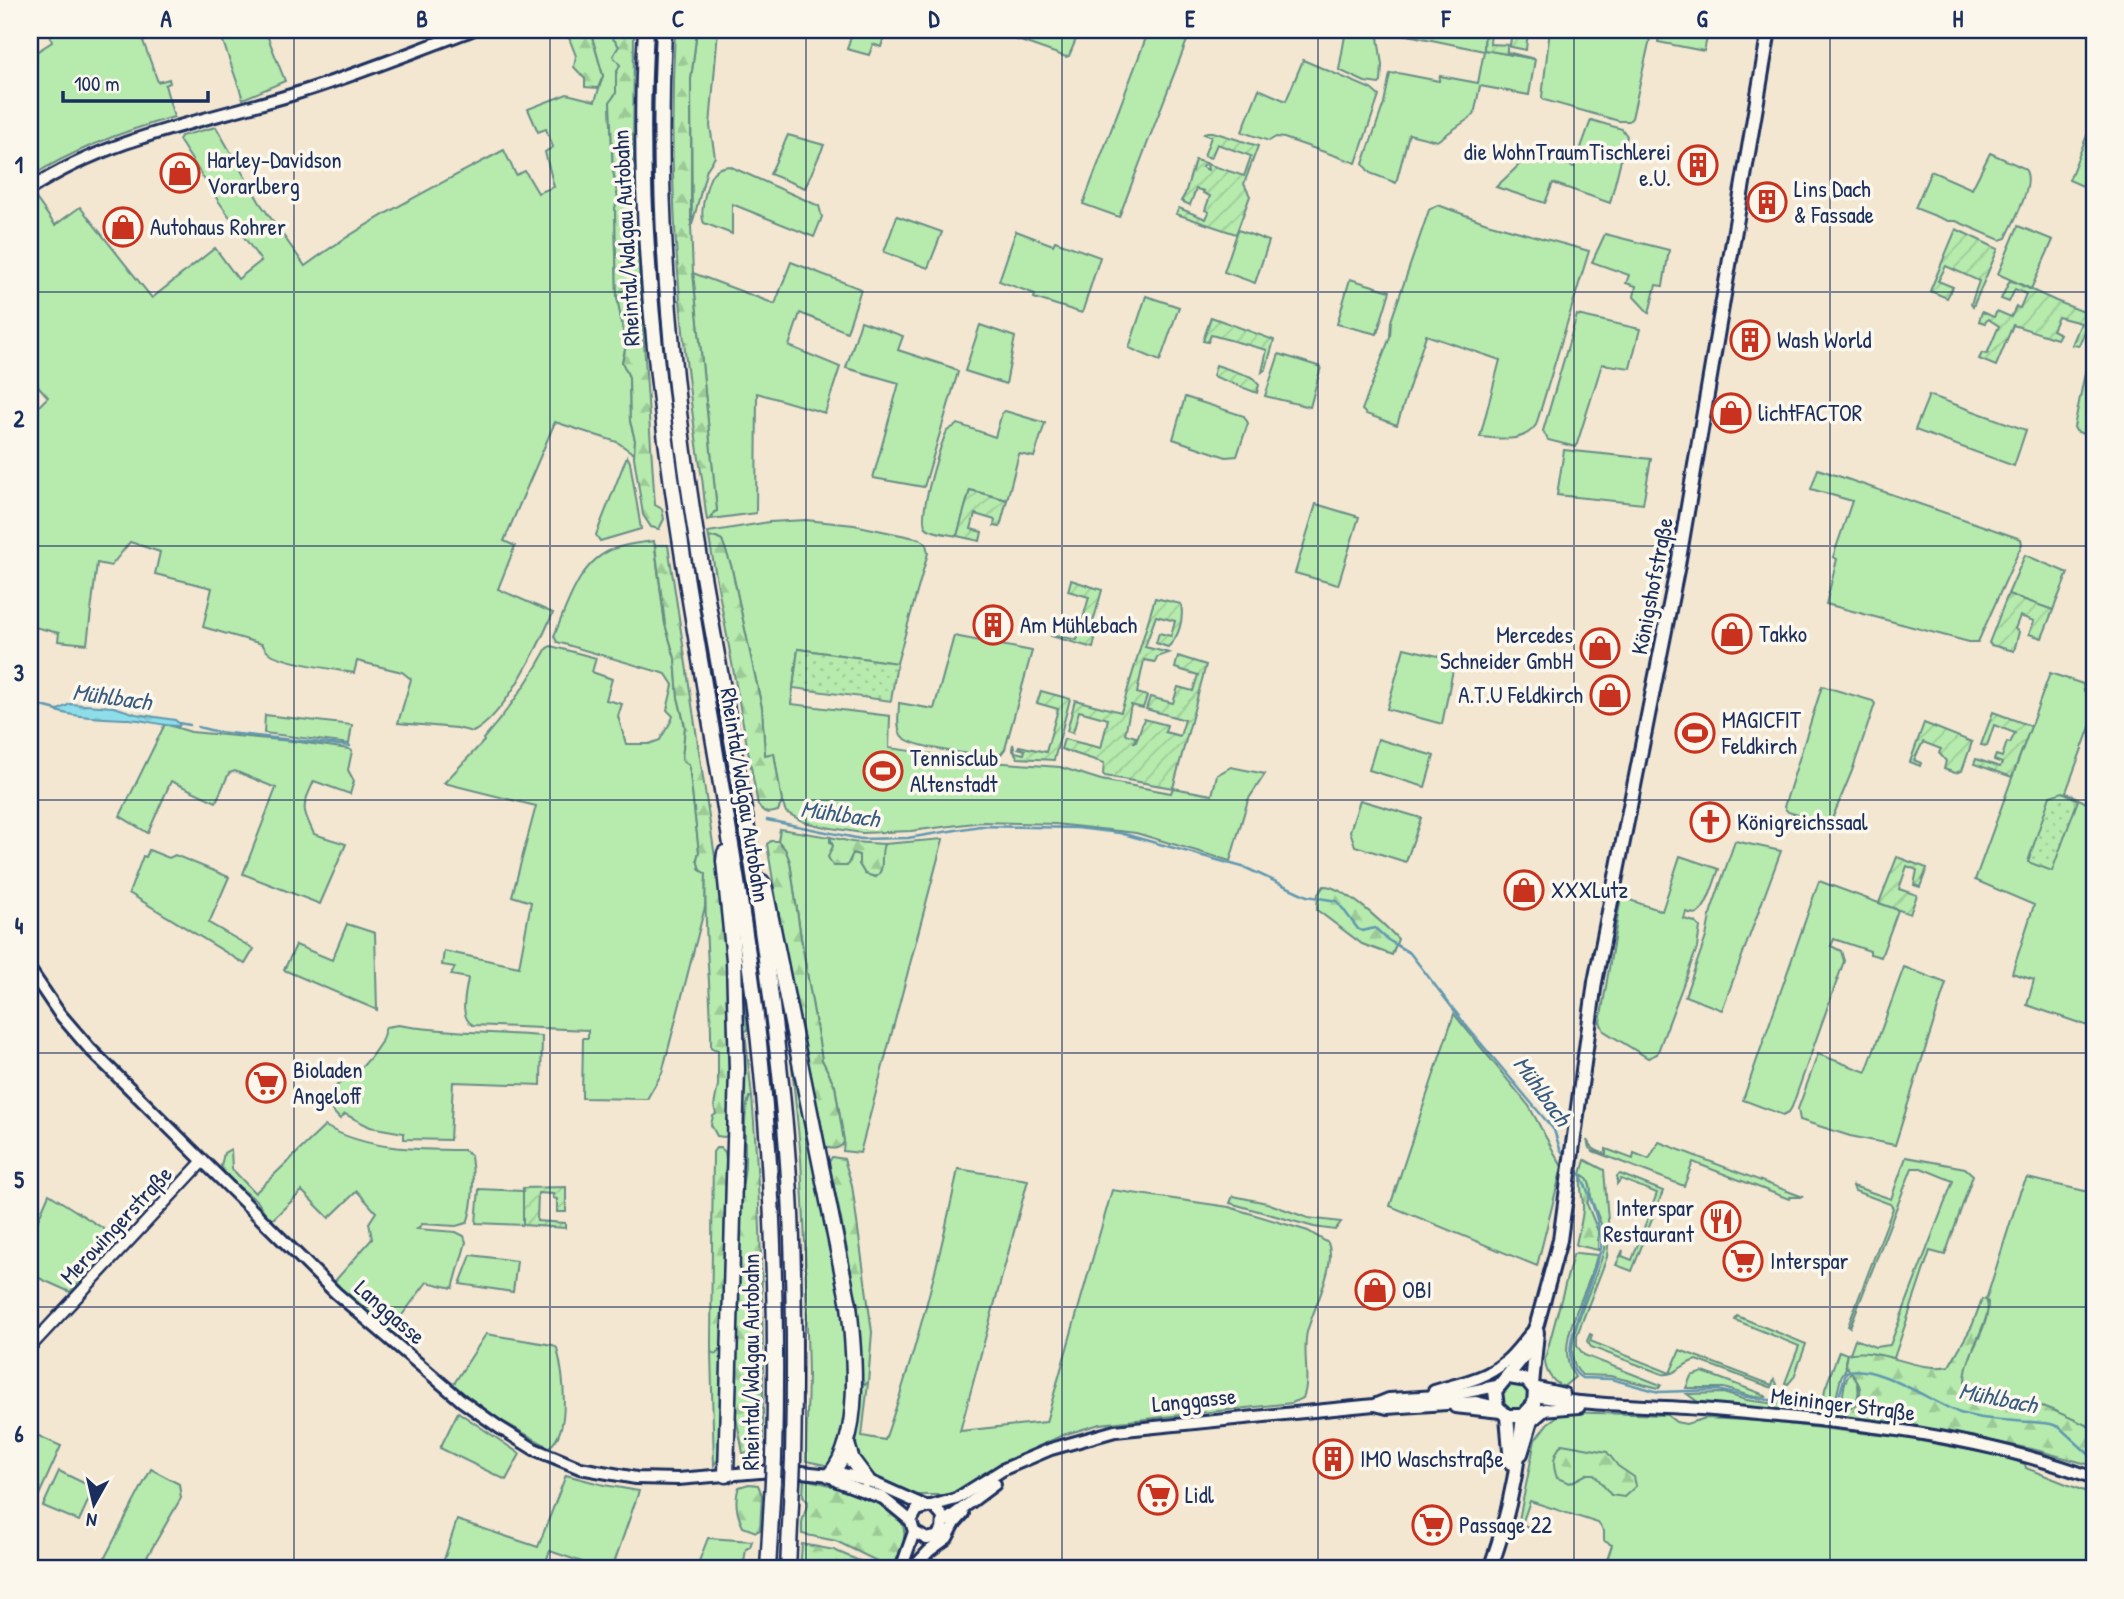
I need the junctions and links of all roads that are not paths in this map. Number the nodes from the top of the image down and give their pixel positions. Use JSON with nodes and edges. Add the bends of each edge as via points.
{"nodes":[{"id":1,"x":472,"y":30,"type":"edge"},
{"id":2,"x":646,"y":30,"type":"edge"},
{"id":3,"x":664,"y":30,"type":"edge"},
{"id":4,"x":1769,"y":30,"type":"edge"},
{"id":5,"x":30,"y":189,"type":"edge"},
{"id":6,"x":729,"y":831,"type":"junction"},
{"id":7,"x":752,"y":862,"type":"junction"},
{"id":8,"x":30,"y":970,"type":"edge"},
{"id":9,"x":203,"y":1161,"type":"junction"},
{"id":10,"x":1536,"y":1326,"type":"junction"},
{"id":11,"x":30,"y":1347,"type":"edge"},
{"id":12,"x":1509,"y":1377,"type":"junction"},
{"id":13,"x":1497,"y":1385,"type":"junction"},
{"id":14,"x":1533,"y":1389,"type":"junction"},
{"id":15,"x":1422,"y":1397,"type":"junction"},
{"id":16,"x":1374,"y":1405,"type":"junction"},
{"id":17,"x":1623,"y":1406,"type":"junction"},
{"id":18,"x":1546,"y":1409,"type":"junction"},
{"id":19,"x":1502,"y":1412,"type":"junction"},
{"id":20,"x":1527,"y":1413,"type":"junction"},
{"id":21,"x":847,"y":1444,"type":"junction"},
{"id":22,"x":1023,"y":1462,"type":"junction"},
{"id":23,"x":1517,"y":1468,"type":"junction"},
{"id":24,"x":726,"y":1475,"type":"junction"},
{"id":25,"x":830,"y":1475,"type":"junction"},
{"id":26,"x":2094,"y":1478,"type":"edge"},
{"id":27,"x":867,"y":1480,"type":"junction"},
{"id":28,"x":1510,"y":1498,"type":"junction"},
{"id":29,"x":966,"y":1505,"type":"junction"},
{"id":30,"x":927,"y":1506,"type":"junction"},
{"id":31,"x":944,"y":1522,"type":"junction"},
{"id":32,"x":912,"y":1527,"type":"junction"},
{"id":33,"x":927,"y":1539,"type":"junction"},
{"id":34,"x":908,"y":1567,"type":"edge"},
{"id":35,"x":768,"y":1569,"type":"edge"},
{"id":36,"x":788,"y":1569,"type":"edge"},
{"id":37,"x":1490,"y":1569,"type":"edge"}],
"edges":[{"from":1,"to":5,"type":"main road","via":[[320,86],[126,141]]},
{"from":2,"to":6,"type":"highway","name":"Rheintal/Walgau Autobahn","via":[[643,155],[656,371]]},
{"from":3,"to":7,"type":"highway","name":"Rheintal/Walgau Autobahn","via":[[665,249],[677,392]]},
{"from":4,"to":10,"type":"main road","name":"Königshofstraße","via":[[1678,565],[1595,982],[1558,1251]]},
{"from":6,"to":24,"type":"highway","via":[[724,861],[734,960],[737,1069]]},
{"from":6,"to":35,"type":"highway","name":"Rheintal/Walgau Autobahn","bridge":true,"via":[[751,976],[775,1255],[774,1481]]},
{"from":7,"to":21,"type":"highway","via":[[765,889],[849,1305],[854,1356]]},
{"from":7,"to":36,"type":"highway","name":"Rheintal/Walgau Autobahn","bridge":true,"via":[[788,1162],[795,1356]]},
{"from":8,"to":9,"type":"main road","name":"Langgasse","via":[[76,1035]]},
{"from":9,"to":11,"type":"street","name":"Merowingerstraße"},
{"from":9,"to":24,"type":"main road","name":"Langgasse","via":[[336,1293],[448,1390],[511,1436],[561,1461],[605,1474],[650,1479]]},
{"from":10,"to":12,"type":"main road"},
{"from":10,"to":14,"type":"main road"},
{"from":10,"to":15,"type":"main road","via":[[1494,1371]]},
{"from":12,"to":13,"type":"main road"},
{"from":12,"to":14,"type":"main road","via":[[1522,1378]]},
{"from":13,"to":15,"type":"main road","name":"Langgasse"},
{"from":13,"to":19,"type":"main road","via":[[1494,1396]]},
{"from":14,"to":17,"type":"main road","name":"Meininger Straße"},
{"from":14,"to":20,"type":"main road"},
{"from":15,"to":16,"type":"main road","name":"Langgasse"},
{"from":16,"to":19,"type":"main road","name":"Langgasse","via":[[1476,1402]]},
{"from":16,"to":22,"type":"main road","name":"Langgasse","via":[[1115,1431],[1064,1444]]},
{"from":17,"to":18,"type":"main road","name":"Meininger Straße"},
{"from":17,"to":26,"type":"main road","name":"Meininger Straße","via":[[1764,1415],[1958,1440]]},
{"from":18,"to":20,"type":"main road","name":"Meininger Straße"},
{"from":18,"to":23,"type":"main road","via":[[1530,1425]]},
{"from":19,"to":20,"type":"main road"},
{"from":19,"to":28,"type":"main road","via":[[1511,1452]]},
{"from":20,"to":23,"type":"main road"},
{"from":21,"to":25,"type":"highway"},
{"from":21,"to":27,"type":"highway"},
{"from":22,"to":29,"type":"main road","name":"Langgasse"},
{"from":22,"to":30,"type":"main road","name":"Langgasse","via":[[956,1499]]},
{"from":23,"to":28,"type":"main road"},
{"from":24,"to":25,"type":"main road","name":"Langgasse","via":[[783,1470]]},
{"from":25,"to":27,"type":"main road","name":"Langgasse"},
{"from":25,"to":32,"type":"main road","name":"Langgasse","via":[[836,1482],[883,1498]]},
{"from":27,"to":30,"type":"main road","name":"Langgasse"},
{"from":28,"to":37,"type":"main road"},
{"from":29,"to":31,"type":"main road","name":"Langgasse"},
{"from":29,"to":34,"type":"main road","via":[[947,1538]]},
{"from":30,"to":31,"type":"main road","via":[[940,1511]]},
{"from":30,"to":32,"type":"main road","via":[[917,1510]]},
{"from":31,"to":33,"type":"main road","via":[[939,1534]]},
{"from":32,"to":33,"type":"main road"},
{"from":32,"to":34,"type":"main road"},
{"from":33,"to":34,"type":"main road"}]}
